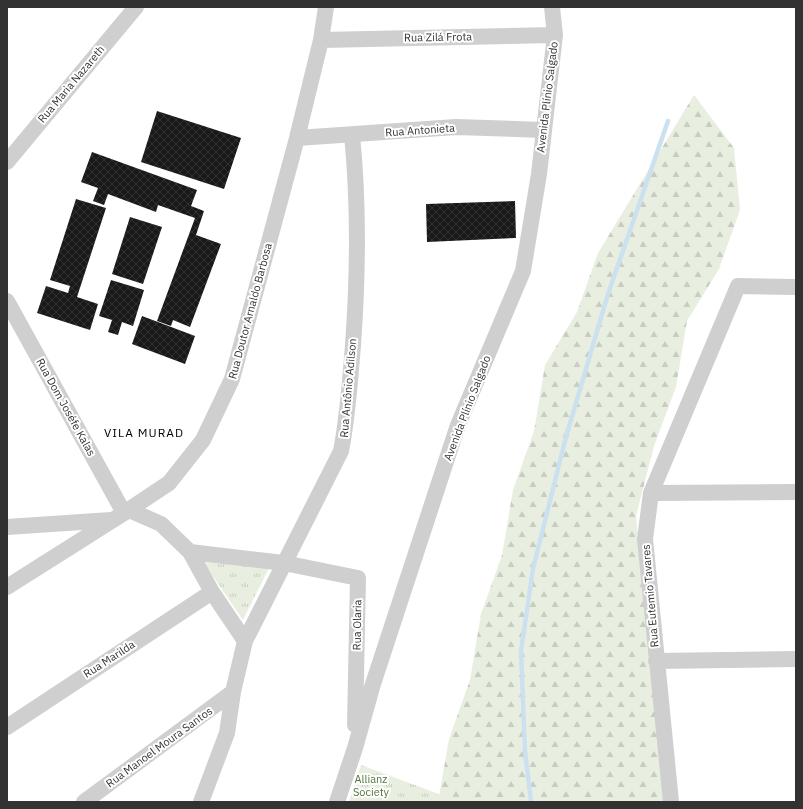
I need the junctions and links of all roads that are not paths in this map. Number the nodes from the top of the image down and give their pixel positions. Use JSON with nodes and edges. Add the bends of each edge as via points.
{"nodes":[{"id":1,"x":136,"y":7,"type":"edge"},
{"id":2,"x":326,"y":7,"type":"edge"},
{"id":3,"x":552,"y":7,"type":"edge"},
{"id":4,"x":555,"y":35,"type":"junction"},
{"id":5,"x":321,"y":40,"type":"junction"},
{"id":6,"x":543,"y":130,"type":"junction"},
{"id":7,"x":352,"y":135,"type":"junction"},
{"id":8,"x":297,"y":138,"type":"junction"},
{"id":9,"x":7,"y":162,"type":"edge"},
{"id":10,"x":796,"y":287,"type":"edge"},
{"id":11,"x":7,"y":302,"type":"edge"},
{"id":12,"x":796,"y":492,"type":"edge"},
{"id":13,"x":651,"y":493,"type":"junction"},
{"id":14,"x":148,"y":497,"type":"junction"},
{"id":15,"x":122,"y":514,"type":"junction"},
{"id":16,"x":161,"y":524,"type":"junction"},
{"id":17,"x":7,"y":527,"type":"edge"},
{"id":18,"x":190,"y":552,"type":"junction"},
{"id":19,"x":284,"y":563,"type":"junction"},
{"id":20,"x":7,"y":587,"type":"edge"},
{"id":21,"x":212,"y":592,"type":"junction"},
{"id":22,"x":245,"y":641,"type":"junction"},
{"id":23,"x":796,"y":659,"type":"edge"},
{"id":24,"x":656,"y":661,"type":"junction"},
{"id":25,"x":233,"y":692,"type":"junction"},
{"id":26,"x":7,"y":727,"type":"edge"},
{"id":27,"x":355,"y":748,"type":"junction"},
{"id":28,"x":84,"y":802,"type":"edge"},
{"id":29,"x":201,"y":802,"type":"edge"},
{"id":30,"x":337,"y":802,"type":"edge"},
{"id":31,"x":671,"y":802,"type":"edge"}],
"edges":[{"from":1,"to":9,"type":"street","name":"Rua Maria Nazareth"},
{"from":2,"to":5,"type":"street","name":"Rua Doutor Arnaldo Barbosa"},
{"from":3,"to":4,"type":"street","name":"Avenida Plínio Salgado"},
{"from":4,"to":5,"type":"street","name":"Rua Zilá Frota"},
{"from":4,"to":6,"type":"street","name":"Avenida Plínio Salgado"},
{"from":5,"to":8,"type":"street","name":"Rua Doutor Arnaldo Barbosa"},
{"from":6,"to":7,"type":"street","name":"Rua Antonieta","via":[[456,127]]},
{"from":6,"to":27,"type":"street","name":"Avenida Plínio Salgado","via":[[539,174],[523,271],[458,425],[373,684]]},
{"from":7,"to":8,"type":"street","name":"Rua Antonieta"},
{"from":7,"to":19,"type":"street","name":"Rua Antônio Adilson","via":[[356,181],[357,288],[347,420],[341,451]]},
{"from":8,"to":14,"type":"street","name":"Rua Doutor Arnaldo Barbosa","via":[[232,379],[203,440],[169,483]]},
{"from":10,"to":13,"type":"street","name":"Rua Eutemio Tavares","via":[[738,286]]},
{"from":11,"to":15,"type":"street","name":"Rua Dom Joséfe Kalas"},
{"from":12,"to":13,"type":"street"},
{"from":13,"to":24,"type":"street","name":"Rua Eutemio Tavares","via":[[645,539]]},
{"from":14,"to":15,"type":"street","name":"Rua Doutor Arnaldo Barbosa"},
{"from":14,"to":16,"type":"street"},
{"from":15,"to":16,"type":"street"},
{"from":15,"to":17,"type":"street"},
{"from":15,"to":20,"type":"street","name":"Rua Doutor Arnaldo Barbosa"},
{"from":16,"to":18,"type":"street"},
{"from":18,"to":19,"type":"street"},
{"from":18,"to":21,"type":"street"},
{"from":19,"to":22,"type":"street","name":"Rua Antônio Adilson"},
{"from":19,"to":27,"type":"street","name":"Rua Olaria","via":[[358,578]]},
{"from":21,"to":22,"type":"street"},
{"from":21,"to":26,"type":"street","name":"Rua Marilda"},
{"from":22,"to":25,"type":"street","name":"Rua Antônio Adilson"},
{"from":23,"to":24,"type":"street"},
{"from":24,"to":31,"type":"street","name":"Rua Eutemio Tavares"},
{"from":25,"to":28,"type":"street","name":"Rua Manoel Moura Santos"},
{"from":25,"to":29,"type":"street","name":"Rua Antônio Adilson","via":[[228,733]]},
{"from":27,"to":30,"type":"street","name":"Avenida Plínio Salgado"}]}
